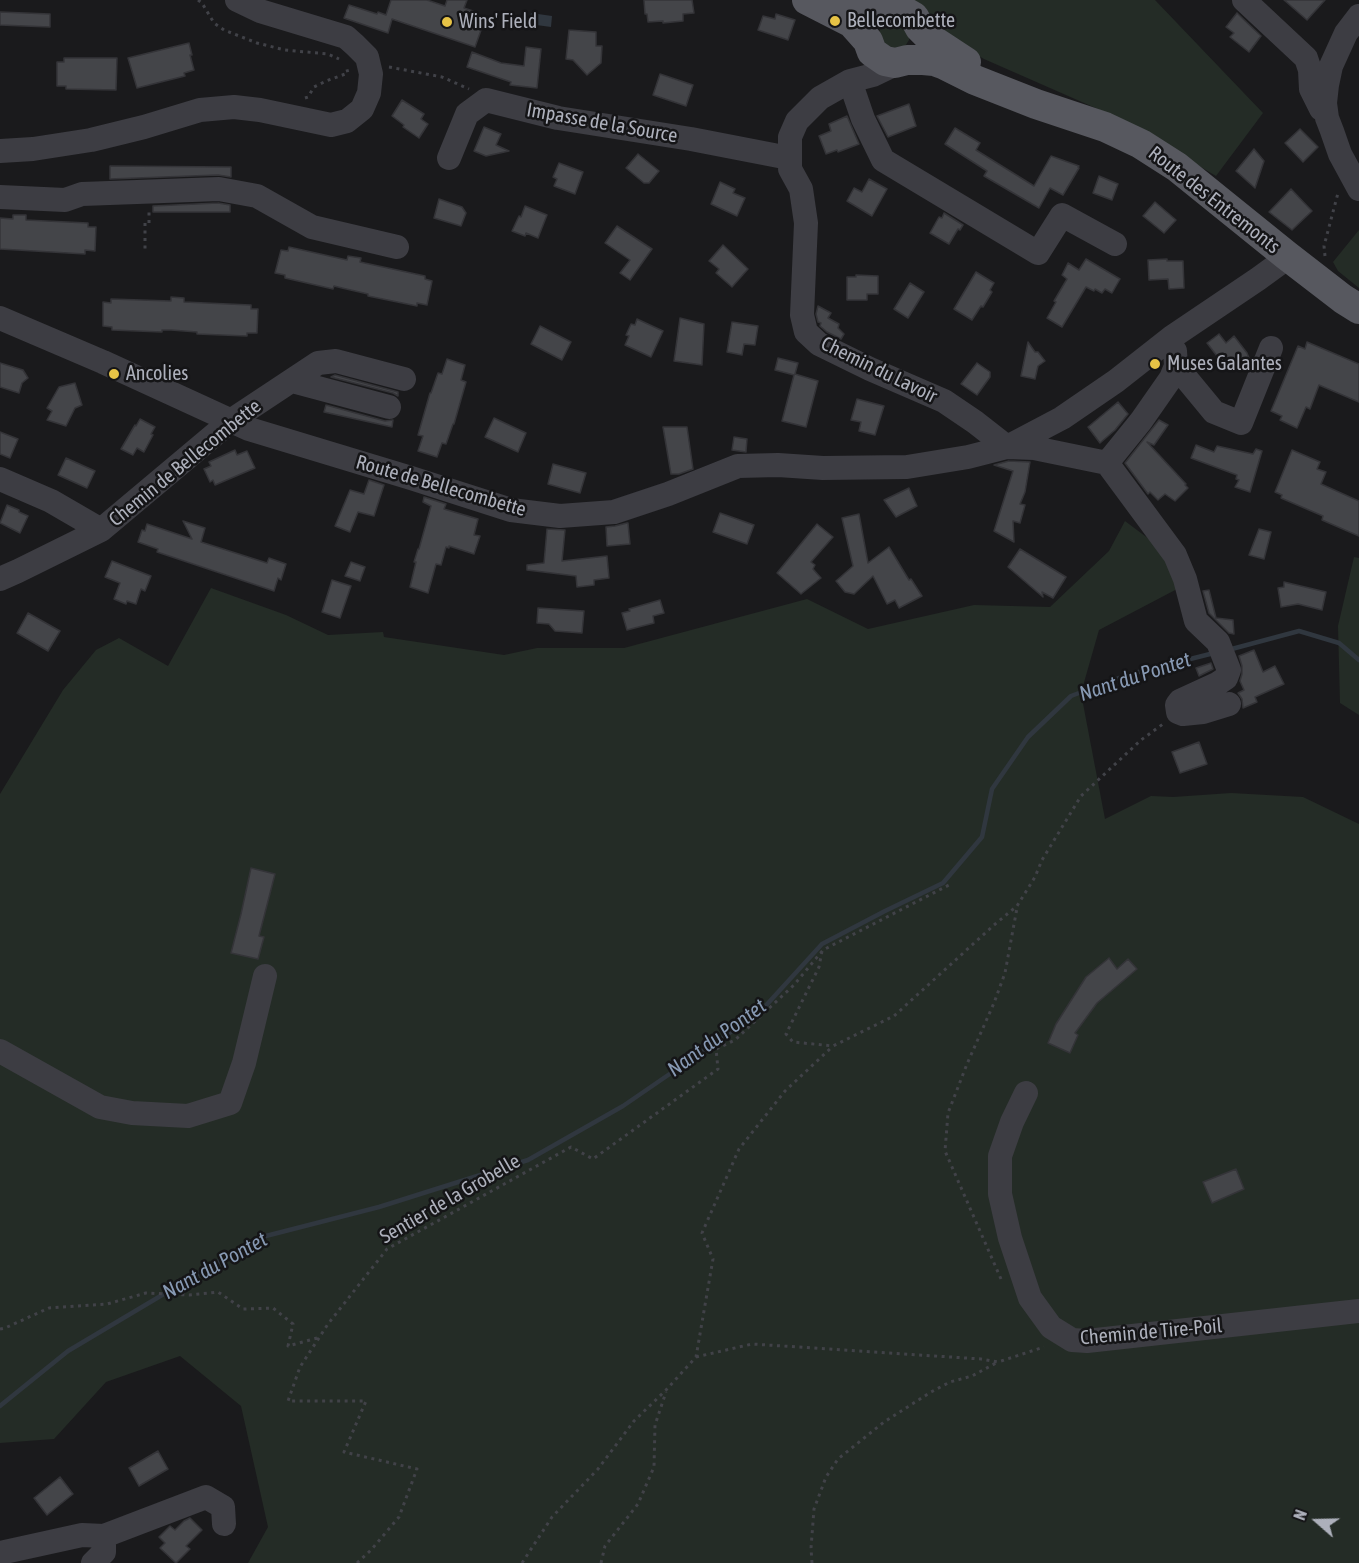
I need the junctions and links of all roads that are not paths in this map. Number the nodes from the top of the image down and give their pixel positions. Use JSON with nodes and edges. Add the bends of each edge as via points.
{"nodes":[{"id":1,"x":237,"y":0,"type":"edge"},
{"id":2,"x":807,"y":0,"type":"edge"},
{"id":3,"x":820,"y":0,"type":"edge"},
{"id":4,"x":1244,"y":0,"type":"edge"},
{"id":5,"x":883,"y":11,"type":"junction"},
{"id":6,"x":1359,"y":16,"type":"edge"},
{"id":7,"x":920,"y":28,"type":"junction"},
{"id":8,"x":869,"y":44,"type":"junction"},
{"id":9,"x":1349,"y":52,"type":"edge"},
{"id":10,"x":903,"y":61,"type":"junction"},
{"id":11,"x":850,"y":81,"type":"junction"},
{"id":12,"x":1025,"y":99,"type":"junction"},
{"id":13,"x":1327,"y":118,"type":"junction"},
{"id":14,"x":0,"y":151,"type":"edge"},
{"id":15,"x":449,"y":158,"type":"dead end"},
{"id":16,"x":789,"y":158,"type":"junction"},
{"id":17,"x":1349,"y":191,"type":"edge"},
{"id":18,"x":0,"y":197,"type":"edge"},
{"id":19,"x":1115,"y":244,"type":"dead end"},
{"id":20,"x":397,"y":247,"type":"dead end"},
{"id":21,"x":1286,"y":255,"type":"junction"},
{"id":22,"x":1359,"y":309,"type":"edge"},
{"id":23,"x":0,"y":318,"type":"edge"},
{"id":24,"x":1172,"y":337,"type":"junction"},
{"id":25,"x":1271,"y":348,"type":"dead end"},
{"id":26,"x":1176,"y":366,"type":"junction"},
{"id":27,"x":404,"y":379,"type":"dead end"},
{"id":28,"x":292,"y":381,"type":"junction"},
{"id":29,"x":388,"y":407,"type":"dead end"},
{"id":30,"x":232,"y":420,"type":"junction"},
{"id":31,"x":1007,"y":447,"type":"junction"},
{"id":32,"x":1107,"y":463,"type":"junction"},
{"id":33,"x":0,"y":479,"type":"edge"},
{"id":34,"x":101,"y":530,"type":"junction"},
{"id":35,"x":0,"y":579,"type":"edge"},
{"id":36,"x":1228,"y":704,"type":"dead end"},
{"id":37,"x":265,"y":976,"type":"dead end"},
{"id":38,"x":0,"y":1051,"type":"edge"},
{"id":39,"x":1026,"y":1093,"type":"dead end"},
{"id":40,"x":1359,"y":1311,"type":"edge"},
{"id":41,"x":224,"y":1524,"type":"dead end"},
{"id":42,"x":104,"y":1536,"type":"junction"},
{"id":43,"x":0,"y":1553,"type":"edge"},
{"id":44,"x":93,"y":1563,"type":"edge"}],
"edges":[{"from":1,"to":14,"type":"street","via":[[260,11],[346,37],[356,45],[367,57],[371,74],[362,109],[347,121],[332,125],[234,107],[200,110],[91,140]]},
{"from":2,"to":8,"type":"main road","name":"Route des Entremonts","via":[[852,23]]},
{"from":3,"to":5,"type":"main road","name":"Route des Entremonts"},
{"from":4,"to":13,"type":"street","via":[[1306,58],[1313,96]]},
{"from":5,"to":7,"type":"main road","name":"Route des Entremonts","via":[[902,10],[914,17]]},
{"from":5,"to":8,"type":"main road","via":[[872,21],[867,34]]},
{"from":6,"to":9,"type":"street","via":[[1346,33]]},
{"from":7,"to":10,"type":"main road","via":[[920,43],[913,56]]},
{"from":7,"to":12,"type":"main road","name":"Route des Entremonts","via":[[950,52]]},
{"from":8,"to":10,"type":"main road","name":"Route des Entremonts","via":[[880,59]]},
{"from":8,"to":11,"type":"street","name":"Chemin du Lavoir","via":[[865,64]]},
{"from":9,"to":13,"type":"street","via":[[1331,66],[1325,103]]},
{"from":10,"to":11,"type":"street","name":"Chemin du Lavoir"},
{"from":10,"to":12,"type":"main road","name":"Route des Entremonts","via":[[945,64]]},
{"from":11,"to":16,"type":"street","name":"Chemin du Lavoir","via":[[820,98],[797,121],[789,137]]},
{"from":11,"to":19,"type":"street","via":[[883,160],[1038,254],[1062,215]]},
{"from":12,"to":21,"type":"main road","name":"Route des Entremonts","via":[[1141,144],[1177,167]]},
{"from":13,"to":17,"type":"street","via":[[1341,154]]},
{"from":15,"to":16,"type":"street","name":"Impasse de la Source","via":[[467,114],[486,100],[558,118]]},
{"from":16,"to":31,"type":"street","name":"Chemin du Lavoir","via":[[790,169],[801,189],[806,223],[802,315],[806,332],[819,344],[944,401]]},
{"from":18,"to":20,"type":"street","via":[[65,200],[82,194],[219,189],[257,196],[312,227]]},
{"from":21,"to":22,"type":"main road","name":"Route des Entremonts"},
{"from":21,"to":24,"type":"street","name":"Route de Bellecombette","via":[[1258,279]]},
{"from":23,"to":30,"type":"street","name":"Route de Bellecombette"},
{"from":24,"to":26,"type":"street"},
{"from":24,"to":31,"type":"street","name":"Route de Bellecombette","via":[[1062,418]]},
{"from":25,"to":26,"type":"street","via":[[1240,423],[1214,412]]},
{"from":26,"to":32,"type":"street","via":[[1141,421]]},
{"from":27,"to":28,"type":"street","name":"Chemin de Bellecombette","via":[[336,361],[318,363]]},
{"from":28,"to":29,"type":"street"},
{"from":28,"to":30,"type":"street","name":"Chemin de Bellecombette"},
{"from":30,"to":31,"type":"street","name":"Route de Bellecombette","via":[[249,429],[511,510],[560,516],[614,512],[738,466],[907,467]]},
{"from":30,"to":34,"type":"street","name":"Chemin de Bellecombette"},
{"from":31,"to":32,"type":"street","name":"Route de Bellecombette","via":[[1034,448]]},
{"from":32,"to":36,"type":"street","via":[[1176,555],[1196,621],[1222,651],[1229,670],[1217,684],[1180,701],[1178,712],[1203,712]]},
{"from":33,"to":34,"type":"street","via":[[51,501]]},
{"from":34,"to":35,"type":"street","name":"Chemin de Bellecombette"},
{"from":37,"to":38,"type":"street","via":[[230,1103],[188,1116],[99,1107]]},
{"from":39,"to":40,"type":"street","name":"Chemin de Tire-Poil","via":[[1000,1156],[999,1194],[1030,1298],[1051,1327],[1072,1340],[1087,1341]]},
{"from":41,"to":42,"type":"street","via":[[223,1507],[206,1497]]},
{"from":42,"to":43,"type":"street","via":[[82,1535]]},
{"from":42,"to":44,"type":"street","via":[[104,1552]]}]}
